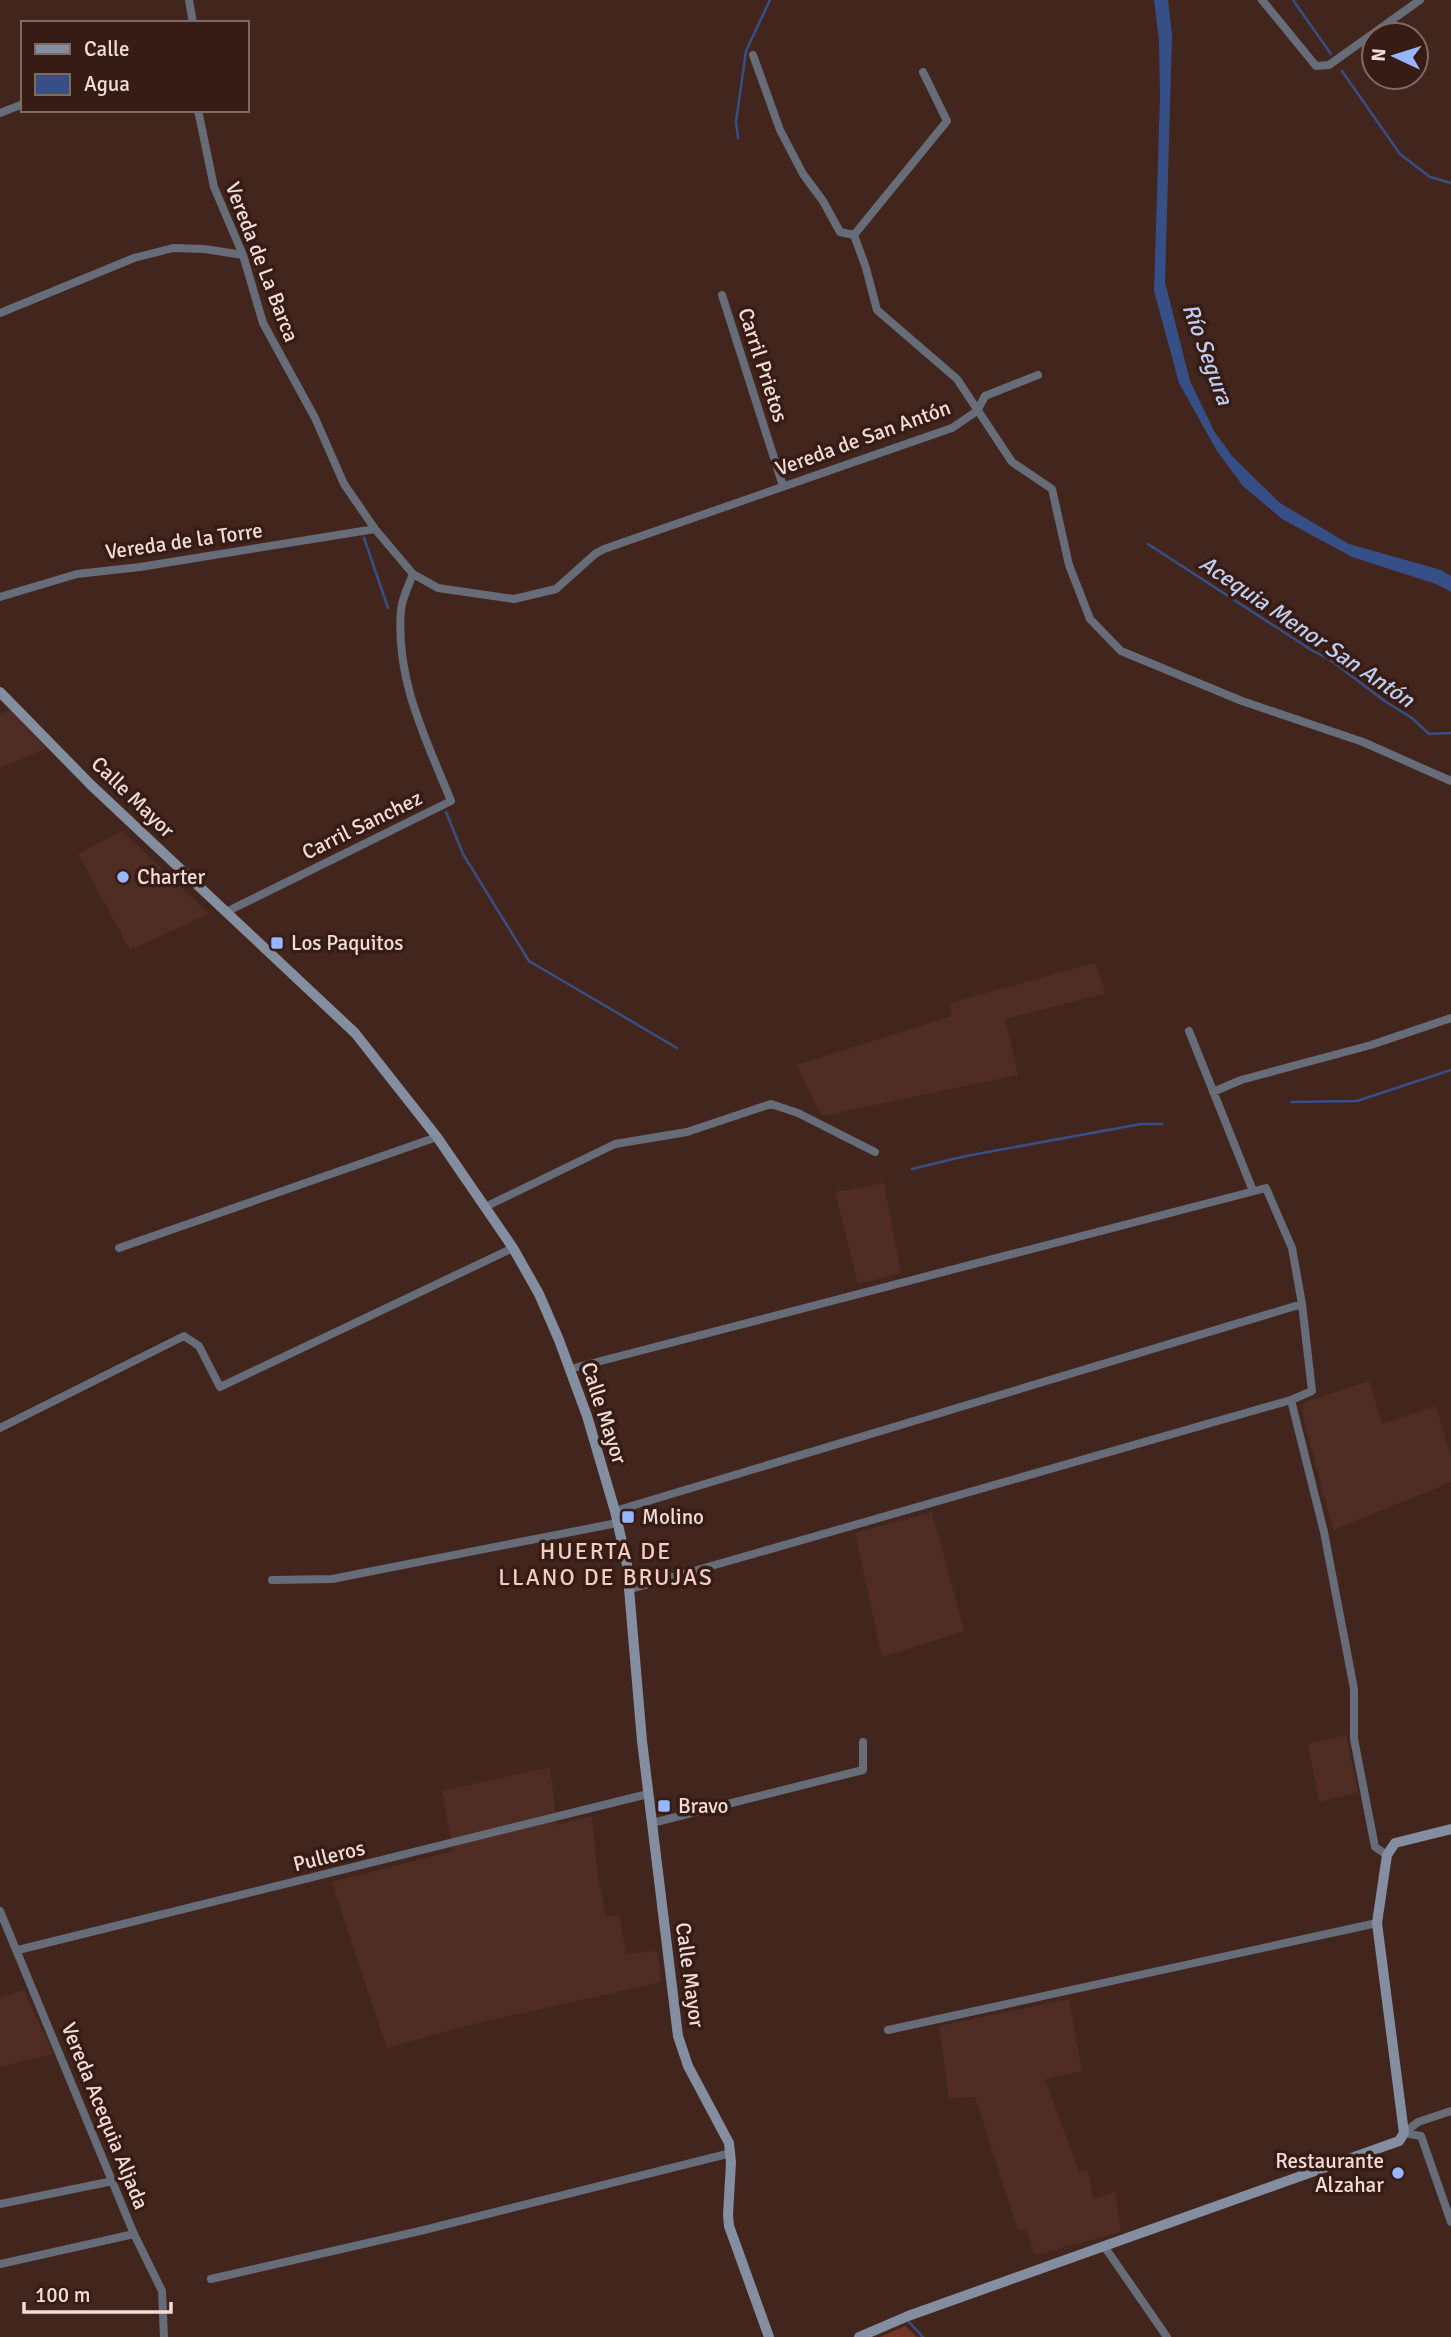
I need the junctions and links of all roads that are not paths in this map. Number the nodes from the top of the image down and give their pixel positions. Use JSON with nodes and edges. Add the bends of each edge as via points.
{"nodes":[{"id":1,"x":189,"y":0,"type":"edge"},
{"id":2,"x":1262,"y":0,"type":"edge"},
{"id":3,"x":1420,"y":0,"type":"edge"},
{"id":4,"x":193,"y":21,"type":"edge"},
{"id":5,"x":753,"y":55,"type":"dead end"},
{"id":6,"x":923,"y":72,"type":"dead end"},
{"id":7,"x":21,"y":105,"type":"edge"},
{"id":8,"x":198,"y":112,"type":"edge"},
{"id":9,"x":0,"y":113,"type":"edge"},
{"id":10,"x":854,"y":235,"type":"junction"},
{"id":11,"x":243,"y":255,"type":"junction"},
{"id":12,"x":722,"y":295,"type":"dead end"},
{"id":13,"x":0,"y":313,"type":"edge"},
{"id":14,"x":1038,"y":375,"type":"dead end"},
{"id":15,"x":977,"y":411,"type":"junction"},
{"id":16,"x":783,"y":486,"type":"junction"},
{"id":17,"x":375,"y":529,"type":"junction"},
{"id":18,"x":413,"y":574,"type":"junction"},
{"id":19,"x":0,"y":597,"type":"edge"},
{"id":20,"x":0,"y":692,"type":"edge"},
{"id":21,"x":1451,"y":781,"type":"edge"},
{"id":22,"x":226,"y":912,"type":"junction"},
{"id":23,"x":1451,"y":1018,"type":"edge"},
{"id":24,"x":1189,"y":1031,"type":"dead end"},
{"id":25,"x":1213,"y":1091,"type":"junction"},
{"id":26,"x":437,"y":1137,"type":"junction"},
{"id":27,"x":875,"y":1152,"type":"dead end"},
{"id":28,"x":1253,"y":1191,"type":"junction"},
{"id":29,"x":485,"y":1207,"type":"junction"},
{"id":30,"x":119,"y":1248,"type":"dead end"},
{"id":31,"x":513,"y":1248,"type":"junction"},
{"id":32,"x":1302,"y":1304,"type":"junction"},
{"id":33,"x":570,"y":1369,"type":"junction"},
{"id":34,"x":1291,"y":1400,"type":"junction"},
{"id":35,"x":0,"y":1428,"type":"edge"},
{"id":36,"x":615,"y":1511,"type":"junction"},
{"id":37,"x":617,"y":1523,"type":"junction"},
{"id":38,"x":272,"y":1580,"type":"dead end"},
{"id":39,"x":631,"y":1589,"type":"junction"},
{"id":40,"x":863,"y":1742,"type":"dead end"},
{"id":41,"x":648,"y":1794,"type":"junction"},
{"id":42,"x":652,"y":1823,"type":"junction"},
{"id":43,"x":1451,"y":1829,"type":"edge"},
{"id":44,"x":1387,"y":1855,"type":"junction"},
{"id":45,"x":0,"y":1911,"type":"edge"},
{"id":46,"x":1377,"y":1923,"type":"junction"},
{"id":47,"x":4,"y":1929,"type":"edge"},
{"id":48,"x":18,"y":1950,"type":"junction"},
{"id":49,"x":888,"y":2030,"type":"dead end"},
{"id":50,"x":1451,"y":2111,"type":"edge"},
{"id":51,"x":1404,"y":2133,"type":"junction"},
{"id":52,"x":731,"y":2153,"type":"junction"},
{"id":53,"x":113,"y":2181,"type":"junction"},
{"id":54,"x":0,"y":2204,"type":"edge"},
{"id":55,"x":1451,"y":2222,"type":"edge"},
{"id":56,"x":134,"y":2234,"type":"junction"},
{"id":57,"x":1104,"y":2246,"type":"junction"},
{"id":58,"x":0,"y":2264,"type":"edge"},
{"id":59,"x":211,"y":2279,"type":"dead end"},
{"id":60,"x":164,"y":2337,"type":"edge"},
{"id":61,"x":769,"y":2337,"type":"edge"},
{"id":62,"x":859,"y":2337,"type":"edge"},
{"id":63,"x":1167,"y":2337,"type":"edge"}],
"edges":[{"from":1,"to":4,"type":"street"},
{"from":2,"to":3,"type":"street","via":[[1316,66],[1329,65]]},
{"from":5,"to":10,"type":"street","via":[[780,130],[803,174],[840,232]]},
{"from":6,"to":10,"type":"street","via":[[947,121]]},
{"from":7,"to":9,"type":"street"},
{"from":8,"to":11,"type":"street","name":"Vereda de La Barca","via":[[214,187]]},
{"from":10,"to":15,"type":"street","via":[[877,310],[957,379]]},
{"from":11,"to":13,"type":"street","via":[[173,248],[134,258]]},
{"from":11,"to":17,"type":"street","name":"Vereda de La Barca","via":[[263,323],[315,418],[344,484]]},
{"from":12,"to":16,"type":"street","name":"Carril Prietos"},
{"from":14,"to":15,"type":"street","via":[[985,396]]},
{"from":15,"to":16,"type":"street","name":"Vereda de San Antón","via":[[952,428]]},
{"from":15,"to":21,"type":"street","name":"Vereda de San Antón","via":[[1012,462],[1052,489],[1069,565],[1090,619],[1121,651],[1242,701],[1363,742]]},
{"from":16,"to":18,"type":"street","name":"Vereda de San Antón","via":[[604,549],[556,589],[514,599],[439,588]]},
{"from":17,"to":18,"type":"street","name":"Vereda de San Antón"},
{"from":17,"to":19,"type":"street","name":"Vereda de la Torre","via":[[77,574]]},
{"from":18,"to":22,"type":"street","name":"Carril Sanchez","via":[[401,608],[402,662],[414,715],[451,801]]},
{"from":20,"to":22,"type":"main road","name":"Calle Mayor"},
{"from":22,"to":26,"type":"main road","name":"Calle Mayor","via":[[346,1023]]},
{"from":23,"to":25,"type":"street"},
{"from":24,"to":25,"type":"street"},
{"from":25,"to":28,"type":"street"},
{"from":26,"to":29,"type":"main road","name":"Calle Mayor"},
{"from":26,"to":30,"type":"street"},
{"from":27,"to":29,"type":"street","via":[[771,1104],[687,1132],[615,1144]]},
{"from":28,"to":32,"type":"street","via":[[1266,1188],[1292,1248]]},
{"from":28,"to":33,"type":"street"},
{"from":29,"to":31,"type":"main road","name":"Calle Mayor"},
{"from":31,"to":33,"type":"main road","name":"Calle Mayor","via":[[539,1294]]},
{"from":31,"to":35,"type":"street","via":[[220,1387],[199,1346],[184,1336]]},
{"from":32,"to":34,"type":"street","via":[[1312,1391]]},
{"from":32,"to":36,"type":"street"},
{"from":33,"to":36,"type":"main road","name":"Calle Mayor"},
{"from":34,"to":39,"type":"street"},
{"from":34,"to":44,"type":"street","via":[[1324,1532],[1352,1676],[1354,1739],[1376,1847]]},
{"from":36,"to":37,"type":"main road","name":"Calle Mayor"},
{"from":37,"to":38,"type":"street","via":[[332,1579]]},
{"from":37,"to":39,"type":"main road","name":"Calle Mayor"},
{"from":39,"to":41,"type":"main road","name":"Calle Mayor"},
{"from":40,"to":42,"type":"street","via":[[863,1770]]},
{"from":41,"to":42,"type":"main road","name":"Calle Mayor"},
{"from":41,"to":48,"type":"street","name":"Pulleros"},
{"from":42,"to":52,"type":"main road","name":"Calle Mayor","via":[[678,2036]]},
{"from":43,"to":44,"type":"main road","via":[[1395,1843]]},
{"from":44,"to":46,"type":"main road"},
{"from":45,"to":47,"type":"street","name":"Vereda Acequia Aljada"},
{"from":46,"to":49,"type":"street"},
{"from":46,"to":51,"type":"main road"},
{"from":47,"to":48,"type":"street","name":"Vereda Acequia Aljada"},
{"from":48,"to":53,"type":"street","name":"Vereda Acequia Aljada"},
{"from":50,"to":51,"type":"street","via":[[1418,2122]]},
{"from":51,"to":55,"type":"street","via":[[1422,2136]]},
{"from":51,"to":57,"type":"main road","via":[[1399,2141]]},
{"from":52,"to":59,"type":"street"},
{"from":52,"to":61,"type":"main road","name":"Calle Mayor","via":[[729,2226]]},
{"from":53,"to":54,"type":"street"},
{"from":53,"to":56,"type":"street","name":"Vereda Acequia Aljada"},
{"from":56,"to":58,"type":"street"},
{"from":56,"to":60,"type":"street","name":"Vereda Acequia Aljada","via":[[162,2291]]},
{"from":57,"to":62,"type":"main road"},
{"from":57,"to":63,"type":"street"}]}
